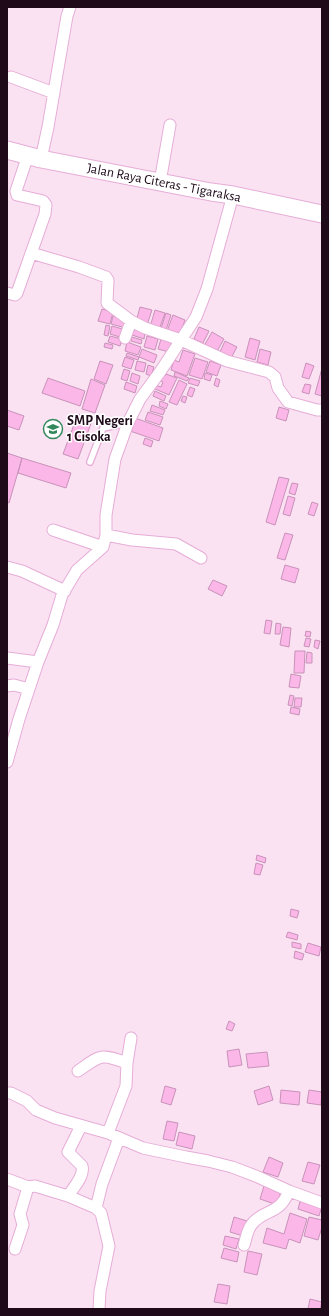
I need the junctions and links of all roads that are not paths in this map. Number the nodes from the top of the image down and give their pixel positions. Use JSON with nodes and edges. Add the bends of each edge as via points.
{"nodes":[{"id":1,"x":70,"y":7,"type":"edge"},
{"id":2,"x":11,"y":77,"type":"dead end"},
{"id":3,"x":54,"y":94,"type":"junction"},
{"id":4,"x":170,"y":125,"type":"dead end"},
{"id":5,"x":7,"y":150,"type":"edge"},
{"id":6,"x":34,"y":157,"type":"junction"},
{"id":7,"x":160,"y":182,"type":"junction"},
{"id":8,"x":233,"y":195,"type":"junction"},
{"id":9,"x":322,"y":214,"type":"edge"},
{"id":10,"x":31,"y":254,"type":"junction"},
{"id":11,"x":7,"y":293,"type":"edge"},
{"id":12,"x":132,"y":321,"type":"junction"},
{"id":13,"x":125,"y":338,"type":"dead end"},
{"id":14,"x":181,"y":340,"type":"junction"},
{"id":15,"x":322,"y":410,"type":"edge"},
{"id":16,"x":128,"y":423,"type":"junction"},
{"id":17,"x":90,"y":462,"type":"dead end"},
{"id":18,"x":53,"y":530,"type":"dead end"},
{"id":19,"x":106,"y":535,"type":"junction"},
{"id":20,"x":103,"y":547,"type":"junction"},
{"id":21,"x":201,"y":558,"type":"dead end"},
{"id":22,"x":7,"y":566,"type":"edge"},
{"id":23,"x":65,"y":591,"type":"junction"},
{"id":24,"x":7,"y":658,"type":"edge"},
{"id":25,"x":38,"y":662,"type":"junction"},
{"id":26,"x":7,"y":686,"type":"edge"},
{"id":27,"x":29,"y":690,"type":"junction"},
{"id":28,"x":7,"y":762,"type":"edge"},
{"id":29,"x":131,"y":1038,"type":"dead end"},
{"id":30,"x":127,"y":1063,"type":"junction"},
{"id":31,"x":78,"y":1071,"type":"dead end"},
{"id":32,"x":7,"y":1093,"type":"edge"},
{"id":33,"x":81,"y":1126,"type":"junction"},
{"id":34,"x":108,"y":1134,"type":"junction"},
{"id":35,"x":119,"y":1138,"type":"junction"},
{"id":36,"x":7,"y":1179,"type":"edge"},
{"id":37,"x":28,"y":1187,"type":"junction"},
{"id":38,"x":289,"y":1191,"type":"junction"},
{"id":39,"x":68,"y":1196,"type":"junction"},
{"id":40,"x":322,"y":1203,"type":"edge"},
{"id":41,"x":96,"y":1208,"type":"junction"},
{"id":42,"x":244,"y":1245,"type":"dead end"},
{"id":43,"x":15,"y":1248,"type":"dead end"},
{"id":44,"x":99,"y":1309,"type":"edge"}],
"edges":[{"from":1,"to":3,"type":"street"},
{"from":2,"to":3,"type":"street"},
{"from":3,"to":6,"type":"street"},
{"from":4,"to":7,"type":"street"},
{"from":5,"to":6,"type":"main road","name":"Jalan Raya Citeras - Tigaraksa"},
{"from":6,"to":7,"type":"main road","name":"Jalan Raya Citeras - Tigaraksa"},
{"from":6,"to":10,"type":"street","via":[[20,178],[16,191],[17,195],[42,201],[46,205]]},
{"from":7,"to":8,"type":"main road","name":"Jalan Raya Citeras - Tigaraksa"},
{"from":8,"to":9,"type":"main road","name":"Jalan Raya Citeras - Tigaraksa"},
{"from":8,"to":14,"type":"street","via":[[207,289],[196,317]]},
{"from":10,"to":11,"type":"street","via":[[16,295]]},
{"from":10,"to":12,"type":"street","via":[[106,277],[107,303]]},
{"from":12,"to":13,"type":"street"},
{"from":12,"to":14,"type":"street"},
{"from":14,"to":15,"type":"street","via":[[227,361],[269,372],[275,377],[278,388],[288,402]]},
{"from":14,"to":16,"type":"street","via":[[140,399]]},
{"from":16,"to":17,"type":"lane","via":[[103,428]]},
{"from":16,"to":19,"type":"street","via":[[115,459],[106,515]]},
{"from":18,"to":20,"type":"street"},
{"from":19,"to":20,"type":"street"},
{"from":19,"to":21,"type":"street","via":[[176,544]]},
{"from":20,"to":23,"type":"street","via":[[77,570]]},
{"from":22,"to":23,"type":"street"},
{"from":23,"to":25,"type":"street"},
{"from":24,"to":25,"type":"street"},
{"from":25,"to":27,"type":"street"},
{"from":26,"to":27,"type":"street","via":[[14,685]]},
{"from":27,"to":28,"type":"street"},
{"from":29,"to":30,"type":"street"},
{"from":30,"to":31,"type":"street","via":[[103,1056]]},
{"from":30,"to":34,"type":"street","via":[[126,1086]]},
{"from":32,"to":33,"type":"street","via":[[27,1101],[36,1110]]},
{"from":33,"to":34,"type":"street"},
{"from":33,"to":39,"type":"street","via":[[68,1152],[83,1169]]},
{"from":34,"to":35,"type":"street"},
{"from":35,"to":38,"type":"street","via":[[143,1148],[232,1167]]},
{"from":35,"to":41,"type":"street"},
{"from":36,"to":37,"type":"street"},
{"from":37,"to":39,"type":"street","via":[[34,1186]]},
{"from":37,"to":43,"type":"street","via":[[20,1214],[24,1225]]},
{"from":38,"to":40,"type":"street"},
{"from":38,"to":42,"type":"street","via":[[285,1201],[278,1208],[252,1223]]},
{"from":39,"to":41,"type":"street"},
{"from":41,"to":44,"type":"street","via":[[101,1213],[109,1246]]}]}
